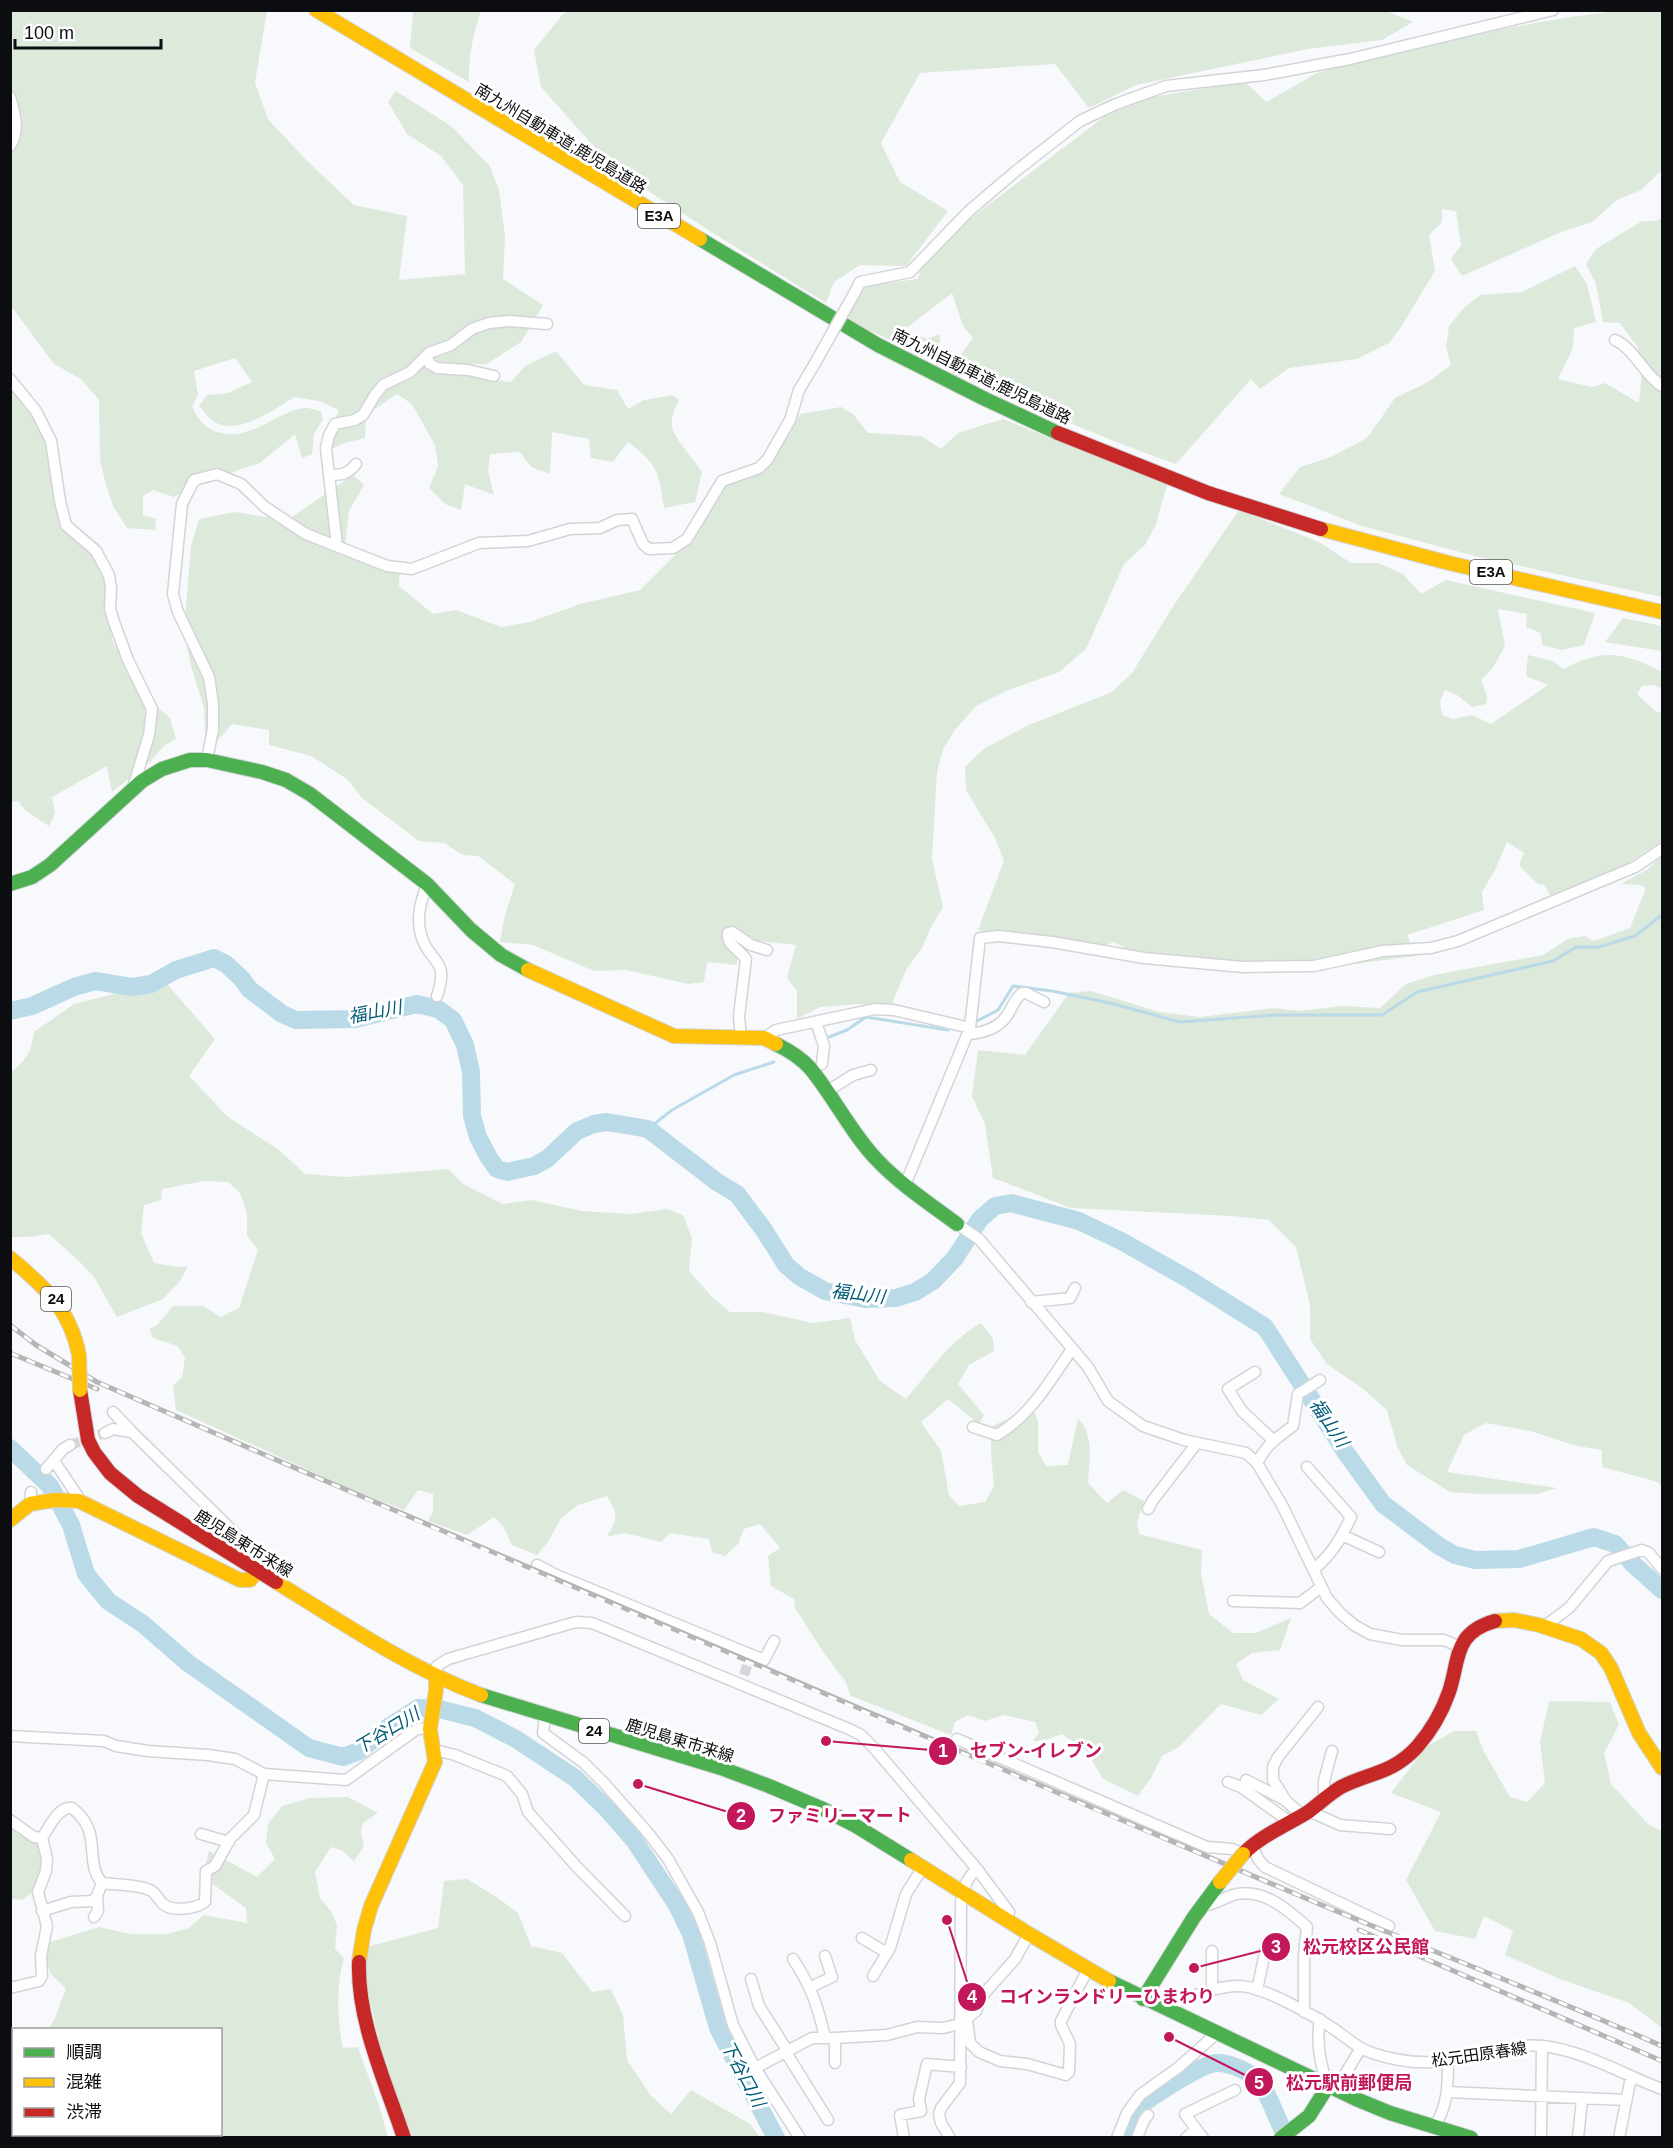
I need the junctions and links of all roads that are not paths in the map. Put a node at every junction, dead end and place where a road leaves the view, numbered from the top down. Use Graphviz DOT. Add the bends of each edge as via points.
graph roads {
  1 [pos="316,10"];
  2 [pos="1553,10"];
  3 [pos="10,97"];
  4 [pos="10,146"];
  5 [pos="547,324"];
  6 [pos="1615,340"];
  7 [pos="426,356"];
  8 [pos="494,376"];
  9 [pos="10,379"];
  10 [pos="1662,386"];
  11 [pos="356,464"];
  12 [pos="330,475"];
  13 [pos="337,546"];
  14 [pos="1662,612"];
  15 [pos="207,760"];
  16 [pos="132,791"];
  17 [pos="1662,849"];
  18 [pos="10,884"];
  19 [pos="427,884"];
  20 [pos="767,950"];
  21 [pos="437,996"];
  22 [pos="1044,1002"];
  23 [pos="816,1022"];
  24 [pos="969,1031"];
  25 [pos="741,1038"];
  26 [pos="764,1038"];
  27 [pos="822,1064"];
  28 [pos="871,1070"];
  29 [pos="826,1092"];
  30 [pos="905,1185"];
  31 [pos="957,1224"];
  32 [pos="10,1258"];
  33 [pos="1075,1288"];
  34 [pos="1031,1302"];
  35 [pos="1072,1349"];
  36 [pos="1255,1372"];
  37 [pos="1320,1380"];
  38 [pos="113,1412"];
  39 [pos="973,1426"];
  40 [pos="132,1432"];
  41 [pos="105,1433"];
  42 [pos="1273,1440"];
  43 [pos="1197,1443"];
  44 [pos="70,1445"];
  45 [pos="1257,1463"];
  46 [pos="1307,1467"];
  47 [pos="73,1500"];
  48 [pos="1148,1509"];
  49 [pos="10,1520"];
  50 [pos="1342,1535"];
  51 [pos="1379,1552"];
  52 [pos="537,1565"];
  53 [pos="1662,1569"];
  54 [pos="1313,1570"];
  55 [pos="258,1571"];
  56 [pos="1322,1587"];
  57 [pos="1233,1601"];
  58 [pos="1545,1626"];
  59 [pos="774,1641"];
  60 [pos="1460,1647"];
  61 [pos="436,1677"];
  62 [pos="1318,1707"];
  63 [pos="545,1716"];
  64 [pos="430,1723"];
  65 [pos="10,1736"];
  66 [pos="957,1738"];
  67 [pos="435,1750"];
  68 [pos="1332,1751"];
  69 [pos="1662,1768"];
  70 [pos="264,1774"];
  71 [pos="1246,1779"];
  72 [pos="1228,1782"];
  73 [pos="1324,1799"];
  74 [pos="1286,1801"];
  75 [pos="1300,1816"];
  76 [pos="10,1820"];
  77 [pos="1390,1829"];
  78 [pos="201,1834"];
  79 [pos="42,1838"];
  80 [pos="229,1842"];
  81 [pos="1247,1849"];
  82 [pos="923,1867"];
  83 [pos="977,1869"];
  84 [pos="102,1883"];
  85 [pos="963,1892"];
  86 [pos="97,1896"];
  87 [pos="1202,1906"];
  88 [pos="42,1911"];
  89 [pos="625,1916"];
  90 [pos="94,1917"];
  91 [pos="1006,1920"];
  92 [pos="1389,1926"];
  93 [pos="1029,1934"];
  94 [pos="862,1938"];
  95 [pos="1266,1948"];
  96 [pos="1212,1951"];
  97 [pos="886,1953"];
  98 [pos="825,1956"];
  99 [pos="793,1959"];
  100 [pos="1088,1969"];
  101 [pos="873,1976"];
  102 [pos="751,1979"];
  103 [pos="811,1987"];
  104 [pos="10,1988"];
  105 [pos="1212,1990"];
  106 [pos="1257,1990"];
  107 [pos="1143,1999"];
  108 [pos="1169,2011"];
  109 [pos="1304,2012"];
  110 [pos="1320,2019"];
  111 [pos="964,2022"];
  112 [pos="1217,2033"];
  113 [pos="830,2038"];
  114 [pos="1542,2046"];
  115 [pos="1361,2048"];
  116 [pos="786,2050"];
  117 [pos="1448,2060"];
  118 [pos="835,2063"];
  119 [pos="961,2067"];
  120 [pos="755,2068"];
  121 [pos="1631,2077"];
  122 [pos="1328,2086"];
  123 [pos="1235,2090"];
  124 [pos="1662,2090"];
  125 [pos="1448,2092"];
  126 [pos="1542,2097"];
  127 [pos="1582,2099"];
  128 [pos="1626,2100"];
  129 [pos="1148,2115"];
  130 [pos="828,2120"];
  131 [pos="1434,2127"];
  132 [pos="1199,2133"];
  133 [pos="404,2138"];
  134 [pos="800,2138"];
  135 [pos="904,2138"];
  136 [pos="950,2138"];
  137 [pos="1117,2138"];
  138 [pos="1137,2138"];
  139 [pos="1186,2138"];
  140 [pos="1281,2138"];
  141 [pos="1471,2138"];
  142 [pos="1541,2138"];
  143 [pos="1578,2138"];
  144 [pos="1619,2138"];
  1 -- 14 [label="main road, 南九州自動車道;鹿児島道路 / E3A" via="878,345 1008,411 1150,470 1271,514 1461,565"];
  2 -- 13 [label="street, bridge" via="1296,69 1166,86 1080,121 969,211 910,272 860,282 799,390 790,420 767,460 759,468 722,481 687,539 673,548 649,549 632,519 617,520 600,528 570,529 528,542 479,543 412,569 387,566"];
  3 -- 4 [label="street" via="16,130"];
  5 -- 7 [label="street" via="489,323"];
  6 -- 10 [label="street" via="1625,345"];
  7 -- 8 [label="street" via="437,368"];
  7 -- 12 [label="street" via="410,372 383,386 363,415 335,424 326,448"];
  9 -- 16 [label="street" via="36,411 51,441 66,525 96,551 109,575 114,622 152,709 149,735"];
  11 -- 12 [label="street" via="342,475"];
  12 -- 13 [label="street"];
  13 -- 15 [label="street" via="306,534 265,507 241,484 217,474 194,480 182,504 173,594 209,677 213,729"];
  15 -- 16 [label="main road" via="190,760 162,769"];
  15 -- 19 [label="main road" via="286,780"];
  16 -- 18 [label="main road" via="50,865 32,877"];
  17 -- 24 [label="street" via="1635,867 1458,941 1314,966 1242,967 1116,954 999,936 980,938"];
  19 -- 21 [label="street" via="419,919 428,951 441,967"];
  19 -- 25 [label="main road" via="485,943 525,969 674,1036"];
  20 -- 25 [label="street" via="728,933 729,943 746,959 739,1016"];
  22 -- 24 [label="street" via="1022,993 1000,1022 982,1032"];
  23 -- 24 [label="street" via="875,1009 894,1010"];
  23 -- 26 [label="street" via="776,1030"];
  23 -- 27 [label="street" via="824,1046"];
  24 -- 30 [label="street"];
  25 -- 26 [label="main road"];
  26 -- 29 [label="main road" via="809,1067"];
  28 -- 29 [label="street" via="853,1075"];
  29 -- 30 [label="main road" via="854,1133"];
  30 -- 31 [label="main road"];
  31 -- 34 [label="street" via="979,1239"];
  32 -- 55 [label="main road, 鹿児島東市来線 / 24, bridge" via="57,1300 75,1332 86,1434 100,1464 138,1496"];
  33 -- 34 [label="street" via="1070,1298"];
  34 -- 35 [label="street"];
  35 -- 39 [label="street" via="1015,1424 997,1435"];
  35 -- 43 [label="street" via="1108,1401 1143,1426"];
  36 -- 42 [label="street" via="1228,1389 1242,1411"];
  37 -- 42 [label="street" via="1298,1394 1293,1426"];
  38 -- 40 [label="street"];
  40 -- 41 [label="street" via="113,1429"];
  40 -- 55 [label="street" via="260,1553 263,1558"];
  42 -- 45 [label="street"];
  43 -- 45 [label="street" via="1246,1453"];
  43 -- 48 [label="street"];
  44 -- 47 [label="street" via="50,1465 77,1495"];
  45 -- 54 [label="street"];
  46 -- 50 [label="street" via="1351,1517"];
  47 -- 49 [label="main road" via="33,1499"];
  47 -- 55 [label="main road" via="240,1580 250,1580"];
  50 -- 51 [label="street"];
  50 -- 54 [label="street" via="1327,1558"];
  52 -- 59 [label="street" via="764,1660"];
  53 -- 58 [label="street" via="1642,1550 1608,1561 1569,1608"];
  54 -- 56 [label="street"];
  55 -- 61 [label="main road, 鹿児島東市来線 / 24" via="383,1649"];
  56 -- 57 [label="street" via="1300,1603"];
  56 -- 60 [label="street" via="1340,1613 1370,1634 1402,1640 1444,1640"];
  58 -- 60 [label="main road" via="1496,1621 1479,1626"];
  58 -- 69 [label="main road" via="1581,1639 1604,1656 1642,1740"];
  60 -- 73 [label="main road" via="1446,1705 1427,1735 1389,1770 1340,1787"];
  61 -- 63 [label="main road, 鹿児島東市来線 / 24"];
  61 -- 64 [label="main road" via="437,1696"];
  61 -- 83 [label="street" via="438,1666 448,1659 562,1626 592,1623 608,1628 742,1680 861,1735"];
  62 -- 74 [label="street" via="1273,1767 1273,1780"];
  63 -- 82 [label="main road, 鹿児島東市来線 / 24" via="769,1786 856,1826"];
  63 -- 120 [label="street" via="543,1733 604,1783 668,1859 698,1912 732,2025"];
  64 -- 67 [label="main road"];
  64 -- 70 [label="street" via="346,1779"];
  65 -- 70 [label="street" via="104,1741 148,1751 236,1759"];
  66 -- 81 [label="street" via="1207,1847"];
  67 -- 89 [label="street" via="507,1776 522,1794 528,1812"];
  67 -- 133 [label="main road" via="432,1772 371,1903 358,1961 362,2010"];
  68 -- 73 [label="street"];
  70 -- 80 [label="street" via="254,1815"];
  71 -- 74 [label="street"];
  72 -- 75 [label="street"];
  73 -- 75 [label="main road"];
  74 -- 75 [label="street"];
  75 -- 77 [label="street"];
  75 -- 81 [label="main road" via="1264,1834"];
  76 -- 79 [label="street" via="34,1837"];
  78 -- 80 [label="street"];
  79 -- 84 [label="street" via="63,1809 72,1808 79,1813 88,1826 96,1876"];
  79 -- 88 [label="street" via="47,1859 38,1892"];
  80 -- 84 [label="street" via="215,1866 206,1871 205,1902 199,1907 179,1909 165,1905 153,1892"];
  81 -- 87 [label="main road, bridge"];
  81 -- 92 [label="street" via="1265,1867"];
  82 -- 85 [label="main road, 鹿児島東市来線 / 24"];
  82 -- 97 [label="street" via="906,1894"];
  83 -- 85 [label="street" via="971,1873"];
  83 -- 91 [label="street" via="1009,1912"];
  84 -- 86 [label="street"];
  85 -- 91 [label="main road, 鹿児島東市来線 / 24"];
  85 -- 111 [label="street"];
  86 -- 88 [label="street" via="93,1902 71,1902"];
  86 -- 90 [label="street" via="98,1911"];
  87 -- 107 [label="main road"];
  87 -- 109 [label="street" via="1249,1894 1287,1908 1307,1927"];
  88 -- 104 [label="street" via="47,1926 42,1976 34,1983"];
  91 -- 93 [label="main road, 鹿児島東市来線 / 24"];
  93 -- 100 [label="main road, 鹿児島東市来線 / 24"];
  93 -- 111 [label="street" via="1015,1959"];
  94 -- 97 [label="street"];
  95 -- 106 [label="street"];
  96 -- 105 [label="street"];
  97 -- 101 [label="street"];
  98 -- 103 [label="street" via="832,1977"];
  99 -- 103 [label="street"];
  100 -- 107 [label="main road, 鹿児島東市来線 / 24"];
  100 -- 111 [label="street" via="1060,2021 1070,2044 1066,2075 1000,2061 979,2052 970,2043"];
  102 -- 116 [label="street" via="759,2006"];
  103 -- 113 [label="street"];
  105 -- 106 [label="street, 松元田原春線" via="1240,1986"];
  105 -- 108 [label="street, 松元田原春線" via="1174,2002"];
  106 -- 109 [label="street, 松元田原春線"];
  107 -- 108 [label="main road, 鹿児島東市来線 / 24"];
  108 -- 112 [label="main road, 鹿児島東市来線 / 24"];
  109 -- 110 [label="street, 松元田原春線"];
  110 -- 115 [label="street, 松元田原春線"];
  110 -- 122 [label="street" via="1318,2044"];
  111 -- 113 [label="street" via="886,2035"];
  111 -- 119 [label="street"];
  112 -- 122 [label="main road, 鹿児島東市来線 / 24"];
  112 -- 137 [label="street" via="1140,2095"];
  113 -- 116 [label="street" via="812,2038"];
  113 -- 118 [label="street"];
  114 -- 117 [label="street, 松元田原春線"];
  114 -- 121 [label="street, 松元田原春線" via="1596,2060"];
  114 -- 126 [label="street"];
  115 -- 117 [label="street, 松元田原春線" via="1407,2061"];
  115 -- 122 [label="street" via="1342,2079"];
  116 -- 120 [label="street"];
  116 -- 130 [label="street"];
  117 -- 125 [label="street"];
  119 -- 135 [label="street" via="927,2064 921,2111 900,2115"];
  119 -- 136 [label="street" via="960,2083 939,2114"];
  120 -- 134 [label="street"];
  121 -- 124 [label="street, 松元田原春線"];
  121 -- 128 [label="street"];
  122 -- 131 [label="main road, 鹿児島東市来線 / 24"];
  122 -- 140 [label="main road" via="1302,2124"];
  123 -- 132 [label="street" via="1185,2114"];
  125 -- 126 [label="street"];
  125 -- 131 [label="street"];
  126 -- 127 [label="street"];
  126 -- 142 [label="street"];
  127 -- 128 [label="street"];
  127 -- 143 [label="street"];
  128 -- 144 [label="street"];
  129 -- 138 [label="street"];
  131 -- 141 [label="main road, 鹿児島東市来線 / 24"];
  132 -- 139 [label="street"];
}
